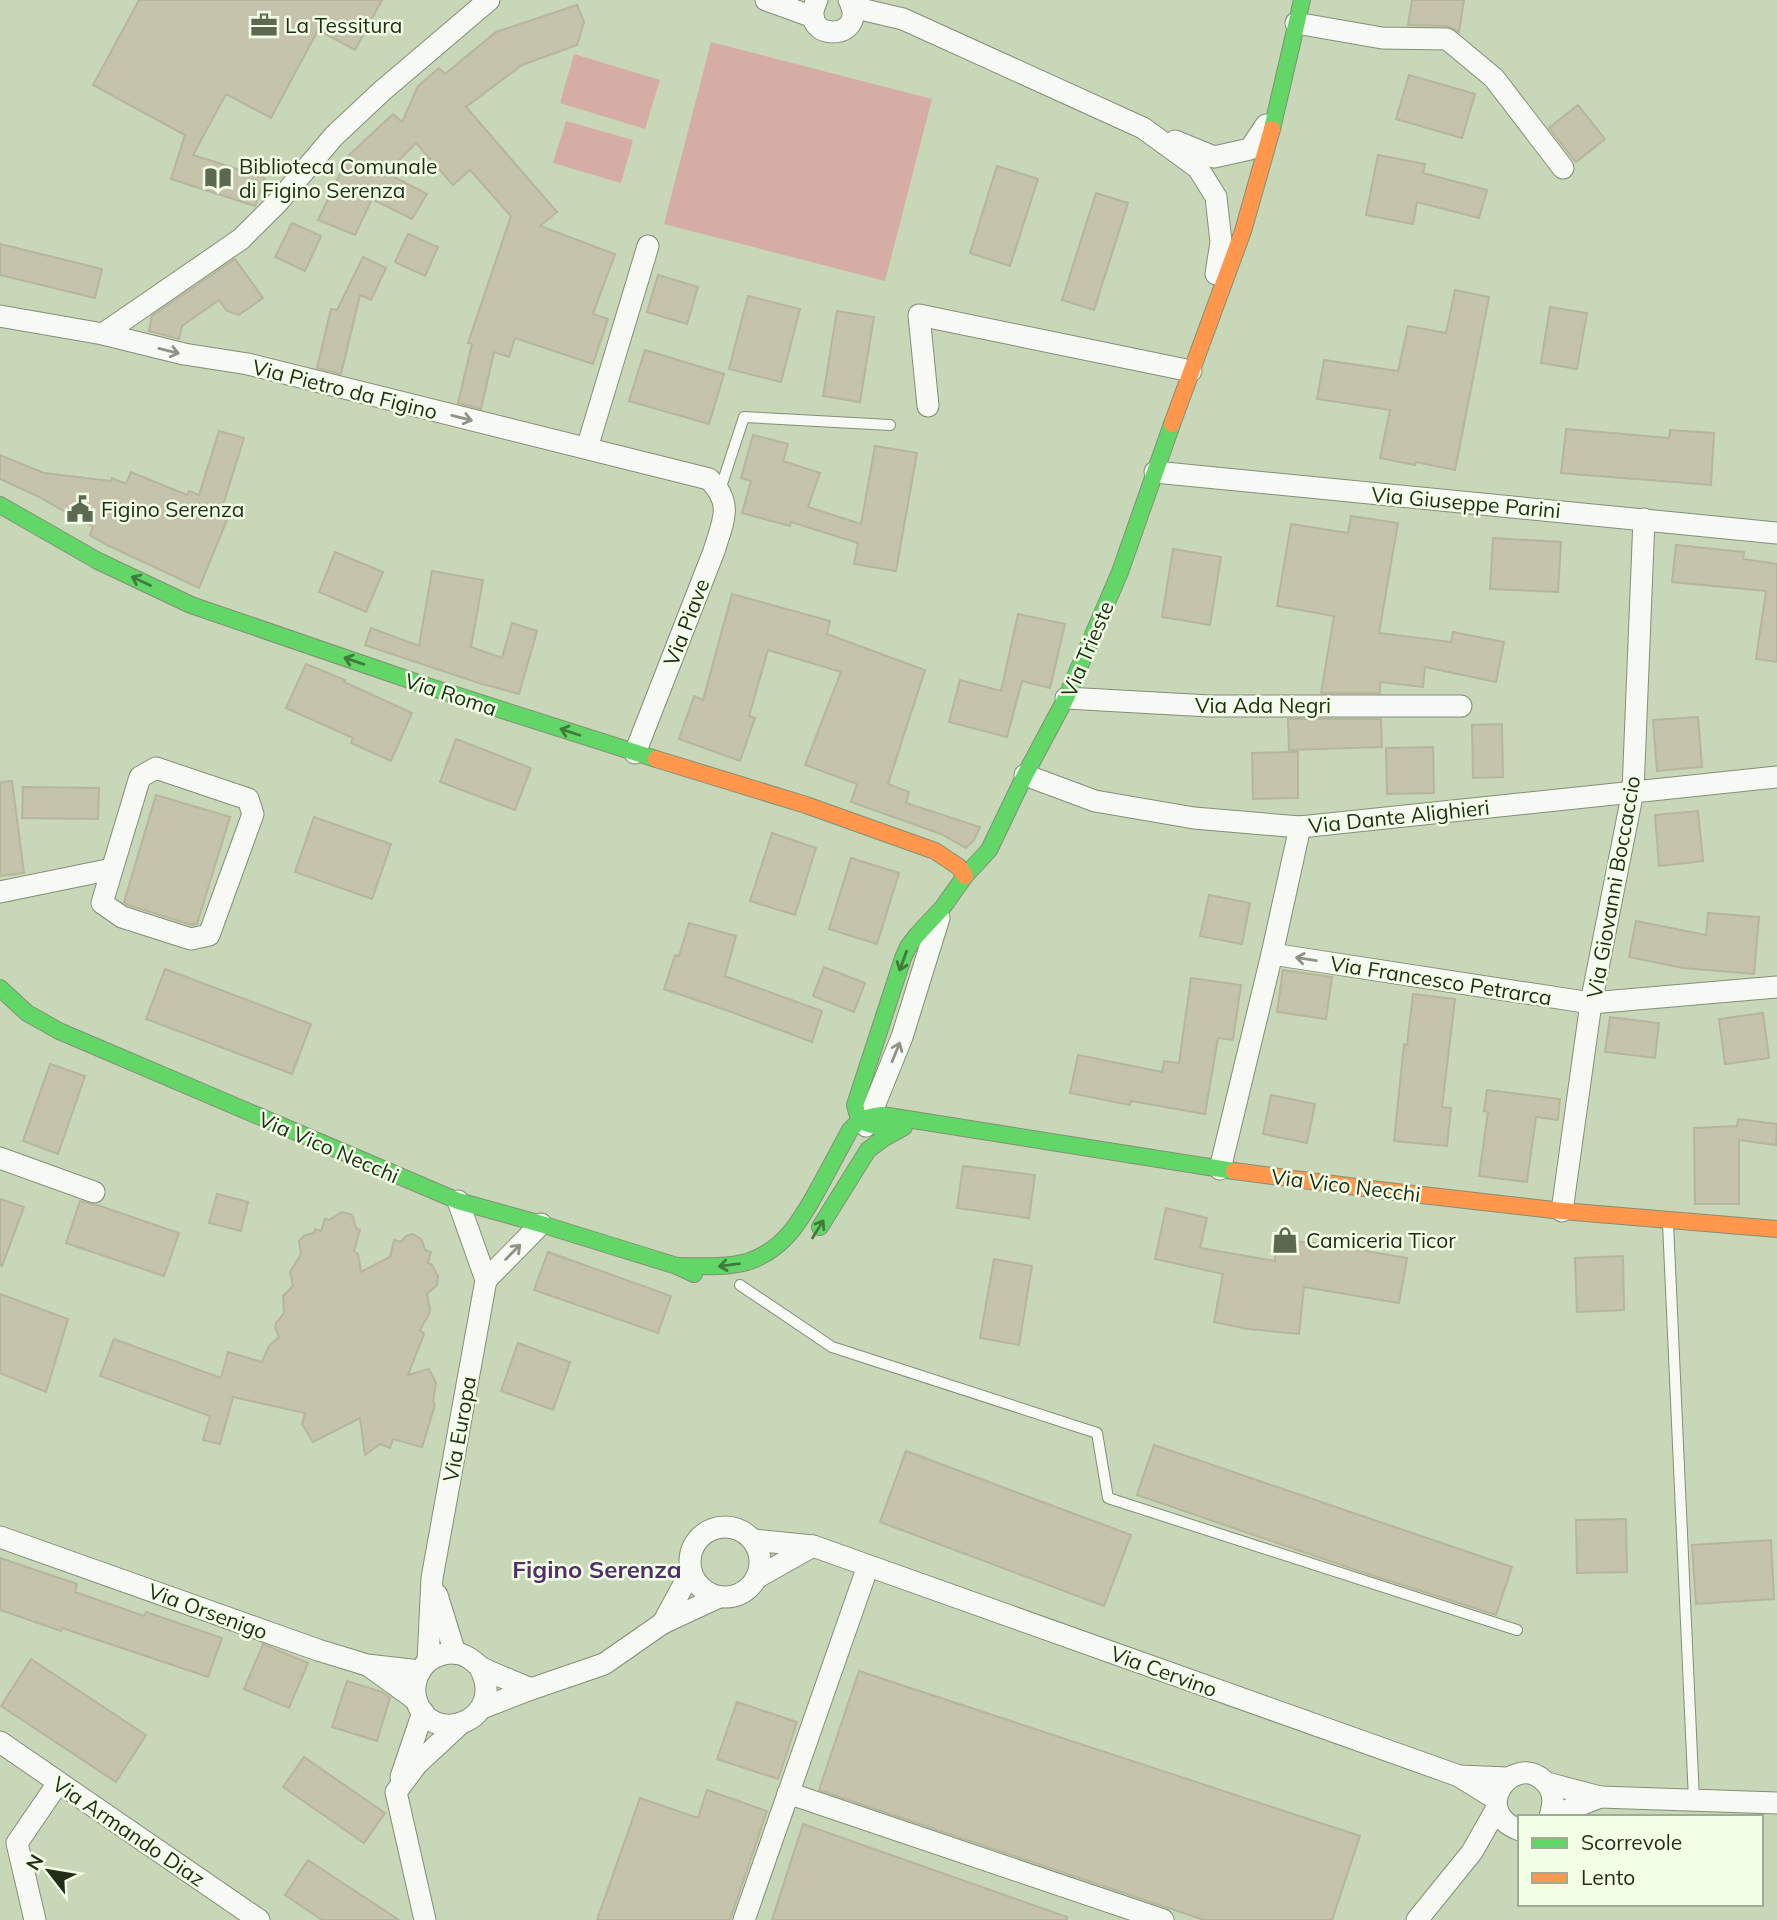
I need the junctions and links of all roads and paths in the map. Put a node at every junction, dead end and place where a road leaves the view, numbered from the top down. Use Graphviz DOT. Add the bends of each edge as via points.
graph roads {
  1 [pos="489,0"];
  2 [pos="766,0"];
  3 [pos="1301,0"];
  4 [pos="815,9"];
  5 [pos="850,11"];
  6 [pos="1296,23"];
  7 [pos="1279,106"];
  8 [pos="1143,128"];
  9 [pos="1563,168"];
  10 [pos="648,246"];
  11 [pos="0,316"];
  12 [pos="1210,318"];
  13 [pos="103,334"];
  14 [pos="1191,370"];
  15 [pos="928,406"];
  16 [pos="890,425"];
  17 [pos="587,448"];
  18 [pos="1155,472"];
  19 [pos="720,490"];
  20 [pos="0,505"];
  21 [pos="1644,519"];
  22 [pos="1777,533"];
  23 [pos="1066,698"];
  24 [pos="1461,706"];
  25 [pos="635,753"];
  26 [pos="1025,775"];
  27 [pos="1777,777"];
  28 [pos="1633,791"];
  29 [pos="1300,827"];
  30 [pos="918,844"];
  31 [pos="112,869"];
  32 [pos="0,892"];
  33 [pos="954,892"];
  34 [pos="1272,954"];
  35 [pos="1777,987"];
  36 [pos="0,988"];
  37 [pos="1777,993"];
  38 [pos="1591,1003"];
  39 [pos="865,1120"];
  40 [pos="918,1121"];
  41 [pos="900,1129"];
  42 [pos="0,1158"];
  43 [pos="1220,1169"];
  44 [pos="94,1192"];
  45 [pos="458,1201"];
  46 [pos="834,1204"];
  47 [pos="1562,1211"];
  48 [pos="1668,1220"];
  49 [pos="541,1224"];
  50 [pos="1777,1229"];
  51 [pos="813,1238"];
  52 [pos="677,1266"];
  53 [pos="757,1279"];
  54 [pos="486,1280"];
  55 [pos="740,1285"];
  56 [pos="0,1537"];
  57 [pos="753,1540"];
  58 [pos="813,1546"];
  59 [pos="868,1566"];
  60 [pos="691,1571"];
  61 [pos="758,1577"];
  62 [pos="432,1578"];
  63 [pos="719,1597"];
  64 [pos="663,1623"];
  65 [pos="1517,1630"];
  66 [pos="455,1653"];
  67 [pos="367,1665"];
  68 [pos="424,1666"];
  69 [pos="479,1666"];
  70 [pos="531,1689"];
  71 [pos="419,1706"];
  72 [pos="482,1708"];
  73 [pos="460,1724"];
  74 [pos="0,1742"];
  75 [pos="1459,1776"];
  76 [pos="1508,1779"];
  77 [pos="58,1783"];
  78 [pos="1547,1783"];
  79 [pos="396,1792"];
  80 [pos="788,1793"];
  81 [pos="1600,1797"];
  82 [pos="1694,1800"];
  83 [pos="1777,1803"];
  84 [pos="1496,1804"];
  85 [pos="1551,1815"];
  86 [pos="1555,1815"];
  87 [pos="1515,1828"];
  88 [pos="1472,1852"];
  89 [pos="35,1920"];
  90 [pos="258,1920"];
  91 [pos="425,1920"];
  92 [pos="744,1920"];
  93 [pos="1163,1920"];
  94 [pos="1417,1920"];
  1 -- 13 [label="street" via="334,136 241,239"];
  2 -- 4 [label="street"];
  3 -- 6 [label="street, Via Trieste"];
  4 -- 5 [label="street" via="816,24 830,33 844,30"];
  5 -- 8 [label="street" via="903,19"];
  6 -- 7 [label="street, Via Trieste"];
  6 -- 9 [label="street" via="1382,38 1447,39 1494,78"];
  7 -- 8 [label="street" via="1250,149 1214,157"];
  7 -- 12 [label="street, Via Trieste" via="1243,232"];
  8 -- 12 [label="street" via="1198,168 1216,198 1221,242"];
  10 -- 17 [label="street"];
  11 -- 13 [label="street, Via Pietro da Figino"];
  12 -- 14 [label="street, Via Trieste"];
  13 -- 17 [label="street, Via Pietro da Figino, one-way" via="248,364"];
  14 -- 15 [label="street" via="919,315"];
  14 -- 18 [label="street, Via Trieste"];
  16 -- 19 [label="lane, Via Piave" via="744,417"];
  17 -- 19 [label="street" via="709,479"];
  18 -- 21 [label="street, Via Giuseppe Parini"];
  18 -- 23 [label="street, Via Trieste" via="1120,572"];
  19 -- 25 [label="street, Via Piave" via="725,504 714,551"];
  25 -- 20 [label="street, Via Roma, one-way" via="191,605 98,561"];
  21 -- 22 [label="street, Via Giuseppe Parini"];
  21 -- 28 [label="street, Via Giovanni Boccaccio"];
  23 -- 24 [label="street, Via Ada Negri" via="1209,706"];
  23 -- 26 [label="street, Via Trieste"];
  25 -- 30 [label="street, Via Roma"];
  26 -- 29 [label="street, Via Dante Alighieri" via="1095,801 1194,818"];
  26 -- 33 [label="street, Via Trieste" via="989,850"];
  27 -- 28 [label="street, Via Dante Alighieri"];
  28 -- 29 [label="street, Via Dante Alighieri"];
  28 -- 38 [label="street, Via Giovanni Boccaccio"];
  29 -- 34 [label="street"];
  30 -- 33 [label="street, Via Roma"];
  31 -- 31 [label="street" via="140,777 156,768 248,799 253,814 209,935 191,939 121,917 102,903"];
  31 -- 32 [label="street"];
  33 -- 39 [label="street, Via Trieste" via="902,1037"];
  38 -- 34 [label="street, Via Francesco Petrarca, one-way"];
  34 -- 43 [label="street"];
  35 -- 37 [label="street"];
  35 -- 38 [label="street, Via Francesco Petrarca"];
  36 -- 45 [label="street, Via Vico Necchi" via="15,1004 59,1031"];
  38 -- 47 [label="street, Via Giovanni Boccaccio"];
  39 -- 40 [label="street, Via Vico Necchi" via="882,1115"];
  39 -- 41 [label="street" via="878,1128"];
  39 -- 46 [label="street" via="839,1176"];
  39 -- 52 [label="street, Via Vico Necchi, one-way" via="850,1130 801,1220 778,1245 736,1265"];
  40 -- 41 [label="street"];
  40 -- 43 [label="street, Via Vico Necchi"];
  41 -- 46 [label="street" via="868,1150"];
  42 -- 44 [label="street"];
  43 -- 47 [label="street, Via Vico Necchi"];
  45 -- 49 [label="street, Via Vico Necchi"];
  45 -- 54 [label="street, Via Europa"];
  51 -- 46 [label="street, one-way"];
  47 -- 48 [label="street, Via Vico Necchi"];
  48 -- 50 [label="street, Via Vico Necchi"];
  48 -- 82 [label="lane"];
  49 -- 52 [label="street, Via Vico Necchi"];
  54 -- 49 [label="street, one-way"];
  52 -- 55 [label="street, Via Vico Necchi" via="718,1284"];
  53 -- 55 [label="street, Via Vico Necchi"];
  54 -- 62 [label="street, Via Europa"];
  55 -- 65 [label="lane" via="832,1347 1097,1433 1108,1498"];
  56 -- 67 [label="street, Via Orsenigo"];
  57 -- 58 [label="street, Via Cervino"];
  57 -- 60 [label="street, Via Cervino" via="734,1527 717,1527 695,1544"];
  57 -- 61 [label="street" via="760,1554"];
  58 -- 59 [label="street, Via Cervino"];
  58 -- 61 [label="street, Via Cervino"];
  59 -- 75 [label="street, Via Cervino"];
  59 -- 80 [label="street"];
  60 -- 63 [label="street" via="697,1584"];
  60 -- 64 [label="street, Via Cervino"];
  61 -- 63 [label="street, Via Cervino" via="734,1597"];
  62 -- 66 [label="street"];
  62 -- 68 [label="street, Via Europa"];
  63 -- 64 [label="street, Via Cervino"];
  64 -- 70 [label="street, Via Cervino" via="604,1664"];
  66 -- 68 [label="street" via="442,1654"];
  66 -- 69 [label="street"];
  67 -- 68 [label="street, Via Orsenigo"];
  67 -- 71 [label="street"];
  68 -- 71 [label="street" via="415,1685"];
  69 -- 70 [label="street"];
  69 -- 72 [label="street" via="487,1693"];
  70 -- 72 [label="street, Via Cervino"];
  71 -- 73 [label="street" via="432,1720"];
  71 -- 79 [label="street"];
  72 -- 73 [label="street"];
  73 -- 79 [label="street" via="417,1764"];
  74 -- 77 [label="street, Via Armando Diaz"];
  75 -- 76 [label="street"];
  75 -- 84 [label="street"];
  76 -- 78 [label="street" via="1534,1774"];
  76 -- 84 [label="street" via="1500,1787"];
  77 -- 89 [label="street" via="17,1843"];
  77 -- 90 [label="street, Via Armando Diaz"];
  78 -- 81 [label="street"];
  78 -- 85 [label="street" via="1553,1794"];
  79 -- 91 [label="street"];
  80 -- 92 [label="street"];
  80 -- 93 [label="street"];
  81 -- 82 [label="street"];
  81 -- 86 [label="street"];
  82 -- 83 [label="street"];
  84 -- 87 [label="street" via="1502,1819"];
  84 -- 88 [label="street"];
  87 -- 88 [label="street"];
  88 -- 94 [label="street"];
}
